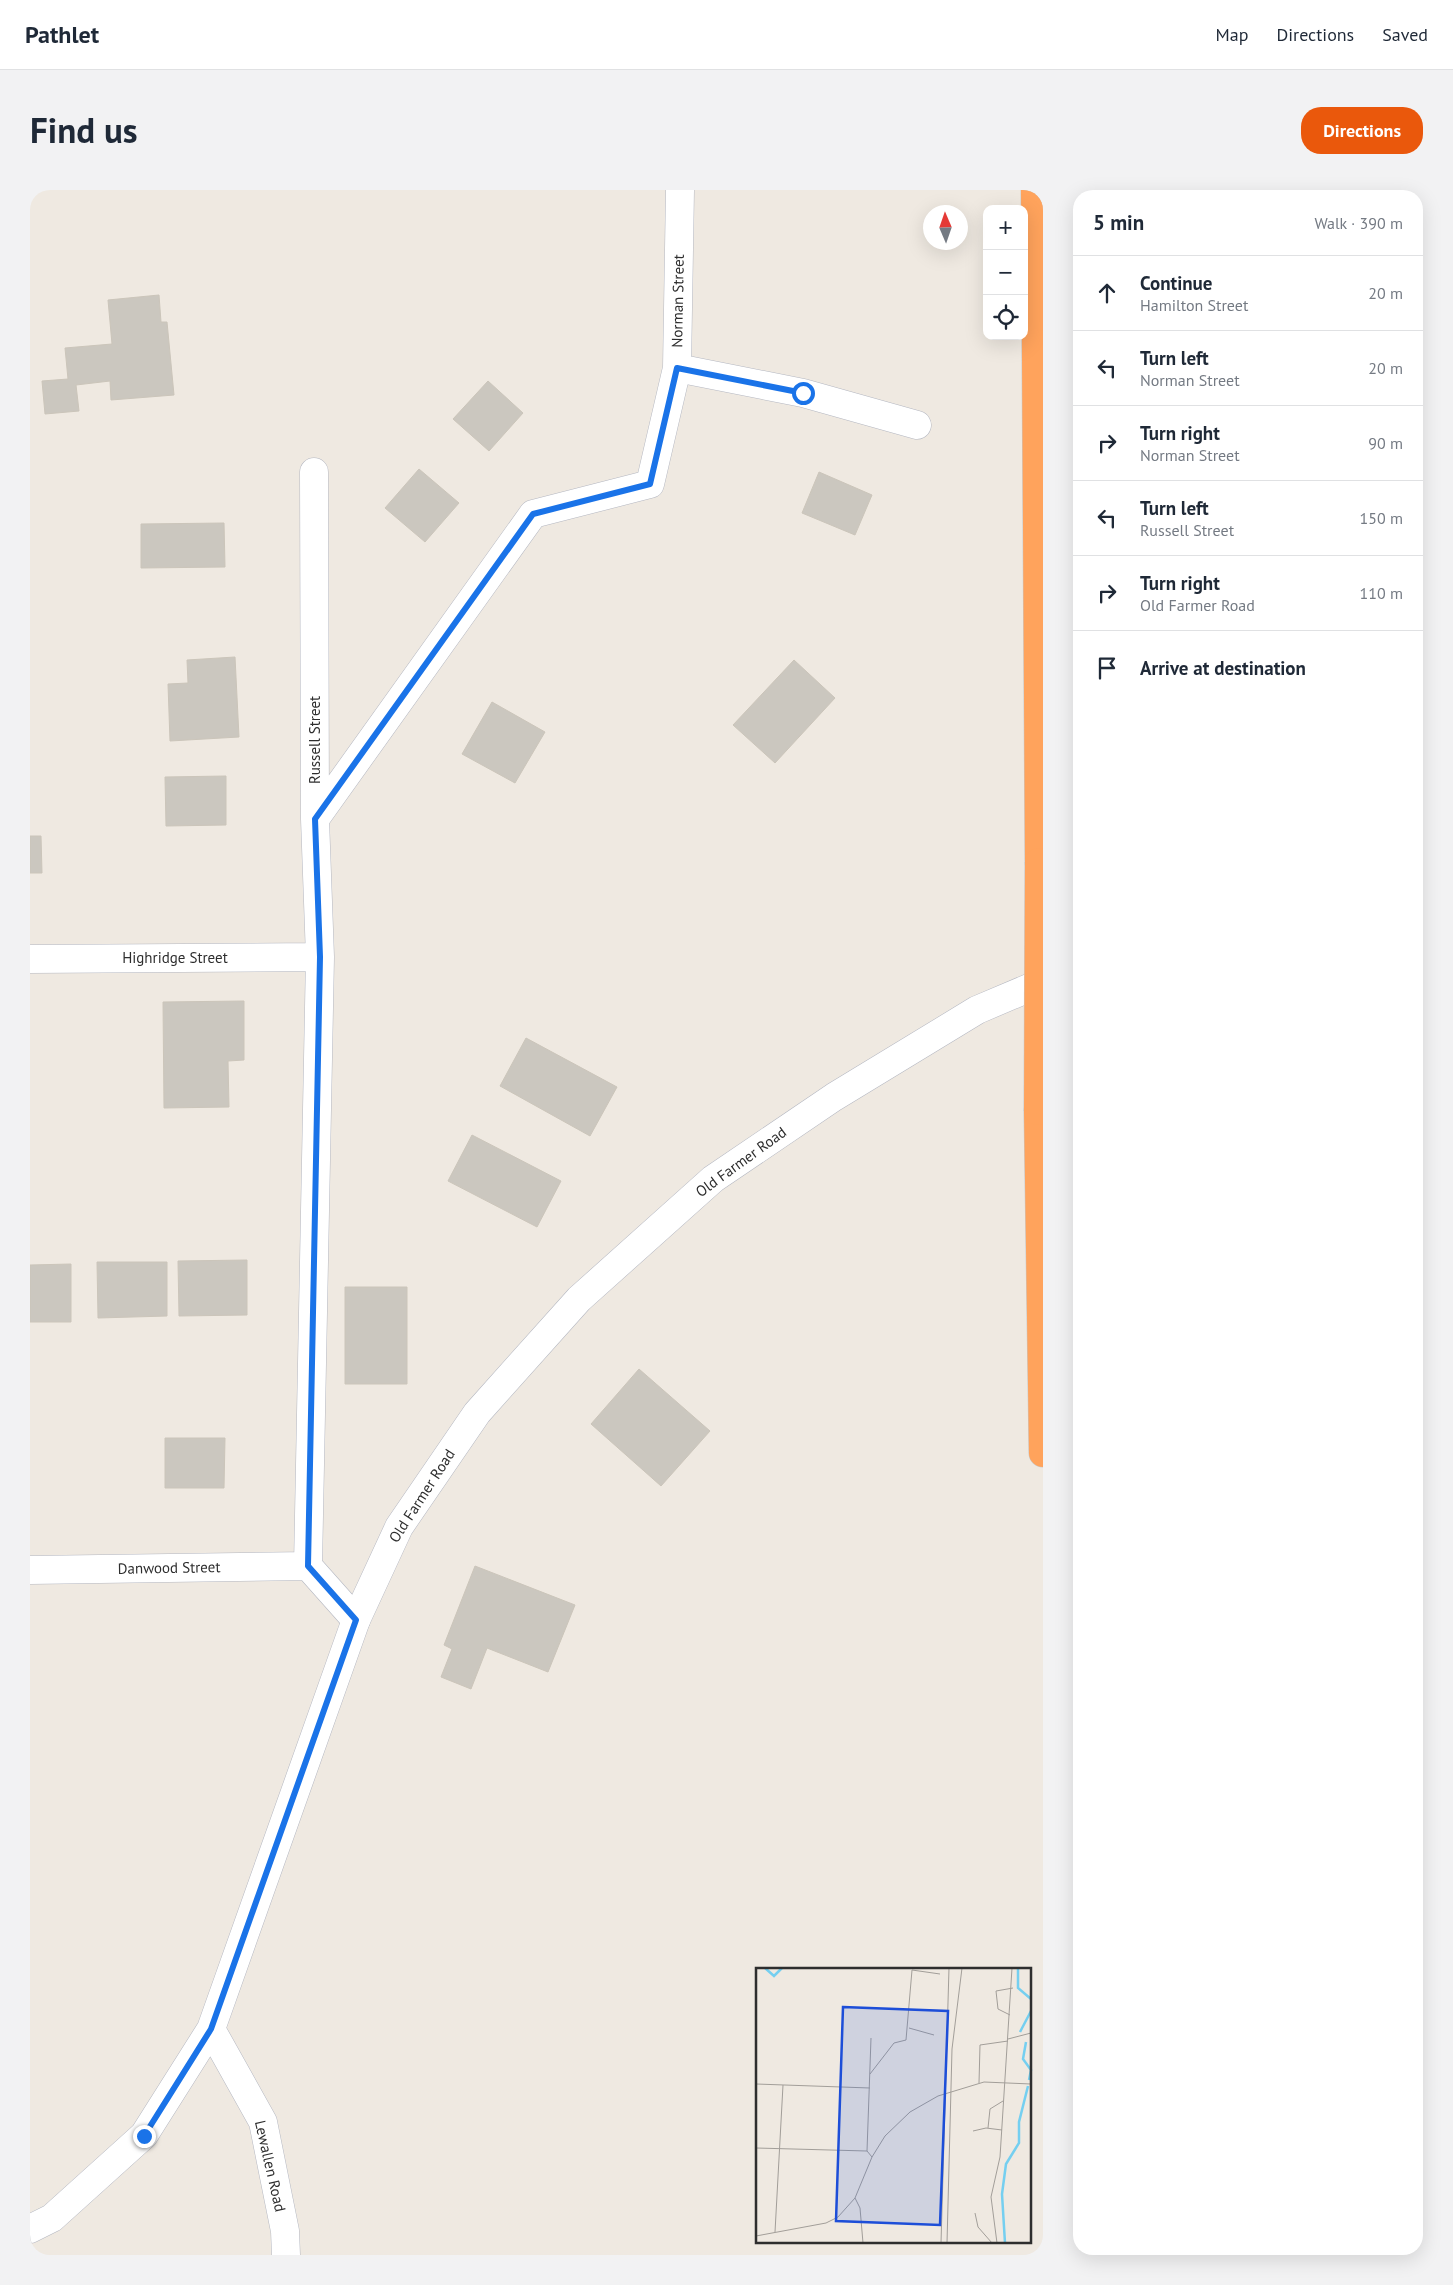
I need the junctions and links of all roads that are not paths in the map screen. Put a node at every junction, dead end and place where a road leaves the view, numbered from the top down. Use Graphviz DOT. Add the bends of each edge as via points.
graph roads {
  1 [pos="680,190"];
  2 [pos="1036,190"];
  3 [pos="677,368"];
  4 [pos="917,425"];
  5 [pos="314,472"];
  6 [pos="315,819"];
  7 [pos="320,957"];
  8 [pos="30,959"];
  9 [pos="1043,982"];
  10 [pos="1043,1453"];
  11 [pos="308,1566"];
  12 [pos="30,1570"];
  13 [pos="356,1620"];
  14 [pos="211,2029"];
  15 [pos="30,2229"];
  16 [pos="286,2255"];
  1 -- 3 [label="street, Norman Street"];
  2 -- 10 [label="highway, bridge" via="1038,1111"];
  3 -- 4 [label="street" via="803,393"];
  3 -- 6 [label="street, Norman Street" via="650,484 533,514"];
  5 -- 6 [label="street, Russell Street"];
  6 -- 7 [label="street, Russell Street"];
  7 -- 8 [label="street, Highridge Street"];
  7 -- 11 [label="street, Russell Street"];
  9 -- 13 [label="street, Old Farmer Road" via="970,1014 834,1097 721,1173 579,1299 477,1413 399,1527"];
  11 -- 12 [label="street, Danwood Street"];
  11 -- 13 [label="street"];
  13 -- 14 [label="street, Old Farmer Road"];
  14 -- 15 [label="street, Old Farmer Road" via="144,2136 52,2218"];
  14 -- 16 [label="street, Lewallen Road" via="263,2122 285,2232"];
}
